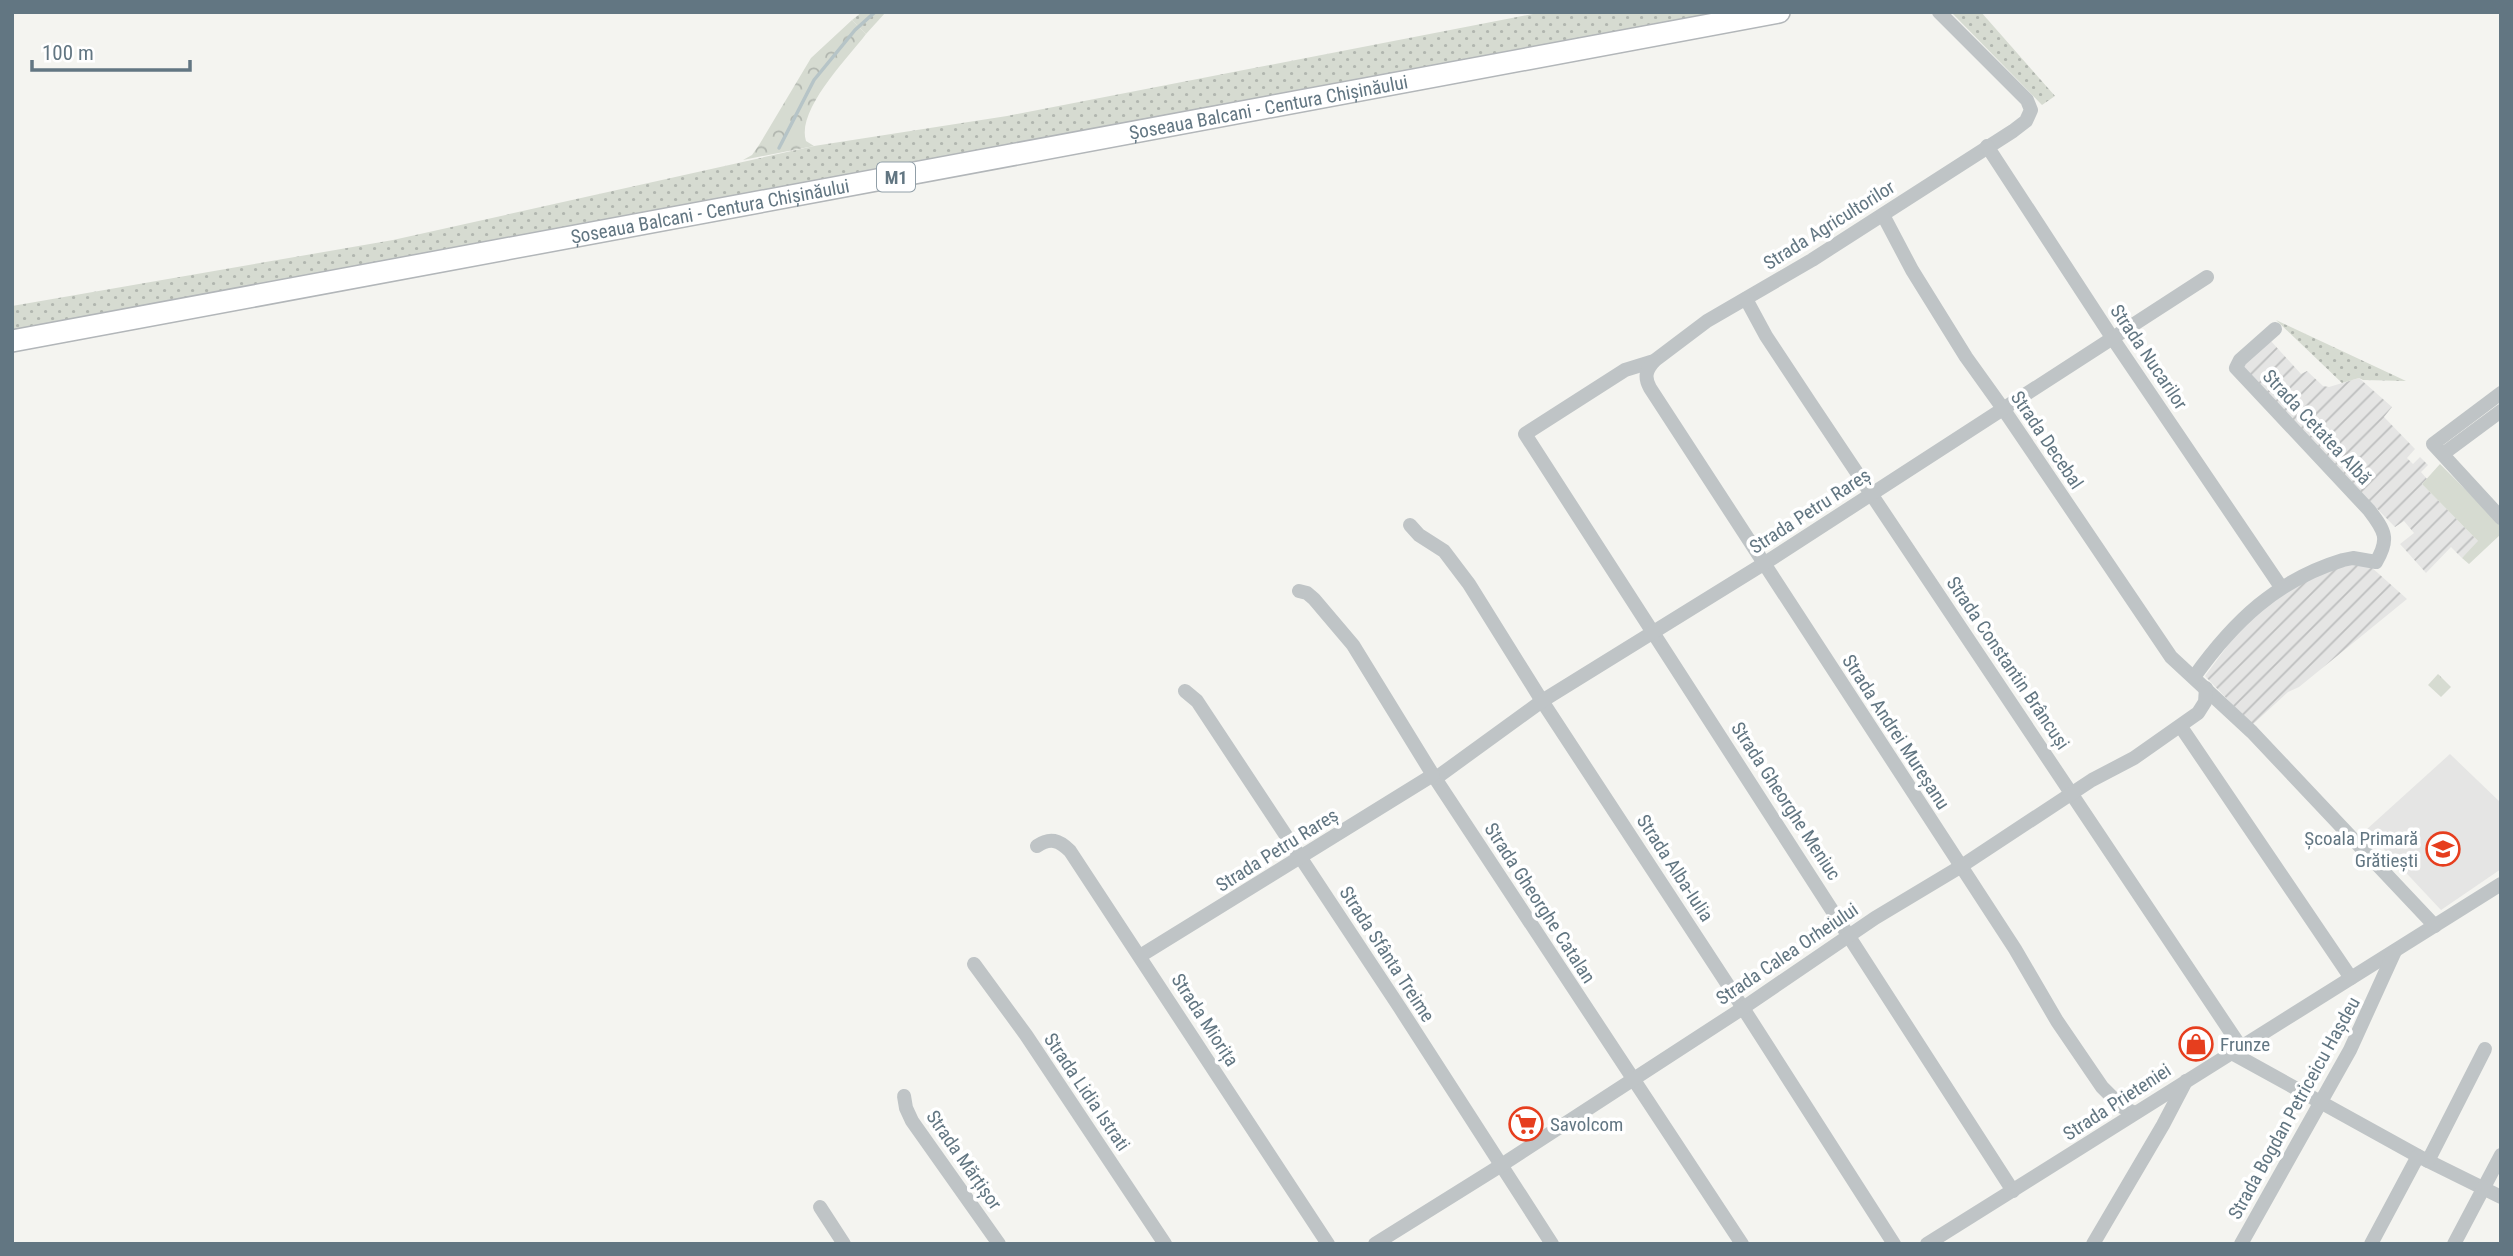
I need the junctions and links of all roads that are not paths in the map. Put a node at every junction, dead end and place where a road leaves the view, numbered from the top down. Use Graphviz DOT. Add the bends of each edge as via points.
graph roads {
  1 [pos="1779,12"];
  2 [pos="1939,12"];
  3 [pos="1987,146"];
  4 [pos="1884,215"];
  5 [pos="2207,277"];
  6 [pos="1746,299"];
  7 [pos="2275,328"];
  8 [pos="2113,340"];
  9 [pos="12,341"];
  10 [pos="1654,360"];
  11 [pos="2501,393"];
  12 [pos="2004,410"];
  13 [pos="2501,411"];
  14 [pos="1525,433"];
  15 [pos="2438,449"];
  16 [pos="1871,494"];
  17 [pos="2501,518"];
  18 [pos="1410,526"];
  19 [pos="1765,563"];
  20 [pos="2281,587"];
  21 [pos="1299,591"];
  22 [pos="1654,633"];
  23 [pos="2194,677"];
  24 [pos="2206,688"];
  25 [pos="1185,691"];
  26 [pos="1542,701"];
  27 [pos="2181,727"];
  28 [pos="1435,776"];
  29 [pos="2073,794"];
  30 [pos="1037,846"];
  31 [pos="1300,859"];
  32 [pos="1960,867"];
  33 [pos="2501,884"];
  34 [pos="2435,926"];
  35 [pos="1849,936"];
  36 [pos="2395,951"];
  37 [pos="1140,956"];
  38 [pos="974,964"];
  39 [pos="2351,978"];
  40 [pos="1743,1007"];
  41 [pos="2235,1049"];
  42 [pos="2485,1049"];
  43 [pos="1633,1079"];
  44 [pos="2186,1079"];
  45 [pos="904,1096"];
  46 [pos="2321,1102"];
  47 [pos="2135,1113"];
  48 [pos="2501,1155"];
  49 [pos="2423,1158"];
  50 [pos="1500,1166"];
  51 [pos="2483,1189"];
  52 [pos="2013,1191"];
  53 [pos="2501,1197"];
  54 [pos="820,1207"];
  55 [pos="844,1244"];
  56 [pos="999,1244"];
  57 [pos="1165,1244"];
  58 [pos="1328,1244"];
  59 [pos="1374,1244"];
  60 [pos="1552,1244"];
  61 [pos="1742,1244"];
  62 [pos="1894,1244"];
  63 [pos="1927,1244"];
  64 [pos="2093,1244"];
  65 [pos="2241,1244"];
  66 [pos="2371,1244"];
  67 [pos="2454,1244"];
  1 -- 9 [label="highway, Șoseaua Balcani - Centura Chișinăului / M1"];
  2 -- 3 [label="street, Strada Agricultorilor" via="2027,100 2031,110 2020,126"];
  3 -- 4 [label="street, Strada Agricultorilor"];
  3 -- 8 [label="street, Strada Nucarilor"];
  4 -- 6 [label="street, Strada Agricultorilor"];
  4 -- 12 [label="street, Strada Decebal" via="1950,333"];
  5 -- 8 [label="street, Strada Petru Rareș"];
  6 -- 10 [label="street, Strada Agricultorilor"];
  6 -- 16 [label="street, Strada Constantin Brâncuși"];
  7 -- 20 [label="street, Strada Cetatea Albă" via="2236,368 2381,525 2385,536 2376,562 2343,560"];
  8 -- 12 [label="street, Strada Petru Rareș"];
  8 -- 20 [label="street, Strada Nucarilor"];
  10 -- 14 [label="street, Strada Agricultorilor" via="1625,370"];
  10 -- 19 [label="street, Strada Andrei Mureșanu" via="1646,381"];
  11 -- 15 [label="street"];
  12 -- 16 [label="street, Strada Petru Rareș"];
  12 -- 23 [label="street, Strada Decebal" via="2138,611 2171,657"];
  13 -- 15 [label="street"];
  14 -- 22 [label="street, Strada Gheorghe Meniuc"];
  15 -- 17 [label="street"];
  16 -- 19 [label="street, Strada Petru Rareș"];
  16 -- 29 [label="street, Strada Constantin Brâncuși"];
  18 -- 26 [label="street, Strada Alba-Iulia" via="1444,551 1469,584"];
  19 -- 22 [label="street, Strada Petru Rareș"];
  19 -- 32 [label="street, Strada Andrei Mureșanu"];
  20 -- 23 [label="street" via="2247,615"];
  21 -- 28 [label="street, Strada Gheorghe Catalan" via="1314,598 1353,645"];
  22 -- 26 [label="street, Strada Petru Rareș"];
  22 -- 35 [label="street, Strada Gheorghe Meniuc"];
  23 -- 24 [label="street"];
  24 -- 27 [label="street, Strada Calea Orheiului" via="2198,713"];
  24 -- 34 [label="street"];
  25 -- 31 [label="street, Strada Sfânta Treime" via="1197,701"];
  26 -- 28 [label="street, Strada Petru Rareș"];
  26 -- 40 [label="street, Strada Alba-Iulia"];
  27 -- 29 [label="street, Strada Calea Orheiului"];
  27 -- 39 [label="street"];
  28 -- 31 [label="street, Strada Petru Rareș"];
  28 -- 43 [label="street, Strada Gheorghe Catalan"];
  29 -- 32 [label="street, Strada Calea Orheiului"];
  29 -- 41 [label="street, Strada Constantin Brâncuși"];
  30 -- 37 [label="street, Strada Miorița" via="1058,841 1070,851"];
  31 -- 37 [label="street, Strada Petru Rareș"];
  31 -- 50 [label="street, Strada Sfânta Treime"];
  32 -- 35 [label="street, Strada Calea Orheiului"];
  32 -- 47 [label="street, Strada Andrei Mureșanu" via="2102,1087"];
  33 -- 34 [label="street, Strada Prieteniei"];
  34 -- 36 [label="street, Strada Prieteniei"];
  35 -- 40 [label="street, Strada Calea Orheiului"];
  35 -- 52 [label="street, Strada Gheorghe Meniuc"];
  36 -- 39 [label="street, Strada Prieteniei"];
  36 -- 46 [label="street, Strada Bogdan Petriceicu Hașdeu" via="2374,1003"];
  37 -- 58 [label="street, Strada Miorița"];
  38 -- 57 [label="street, Strada Lidia Istrati"];
  39 -- 41 [label="street, Strada Prieteniei"];
  40 -- 43 [label="street, Strada Calea Orheiului"];
  40 -- 62 [label="street, Strada Alba-Iulia"];
  41 -- 44 [label="street, Strada Prieteniei"];
  41 -- 46 [label="street"];
  42 -- 49 [label="street"];
  43 -- 50 [label="street, Strada Calea Orheiului"];
  43 -- 61 [label="street, Strada Gheorghe Catalan"];
  44 -- 47 [label="street, Strada Prieteniei"];
  44 -- 64 [label="street"];
  45 -- 56 [label="street, Strada Mărțișor" via="912,1121"];
  46 -- 49 [label="street"];
  46 -- 65 [label="street, Strada Bogdan Petriceicu Hașdeu"];
  47 -- 52 [label="street, Strada Prieteniei"];
  48 -- 51 [label="street"];
  49 -- 51 [label="street"];
  49 -- 66 [label="street"];
  50 -- 59 [label="street, Strada Calea Orheiului"];
  50 -- 60 [label="street, Strada Sfânta Treime"];
  51 -- 53 [label="street"];
  51 -- 67 [label="street"];
  52 -- 63 [label="street, Strada Prieteniei"];
  54 -- 55 [label="street"];
}
